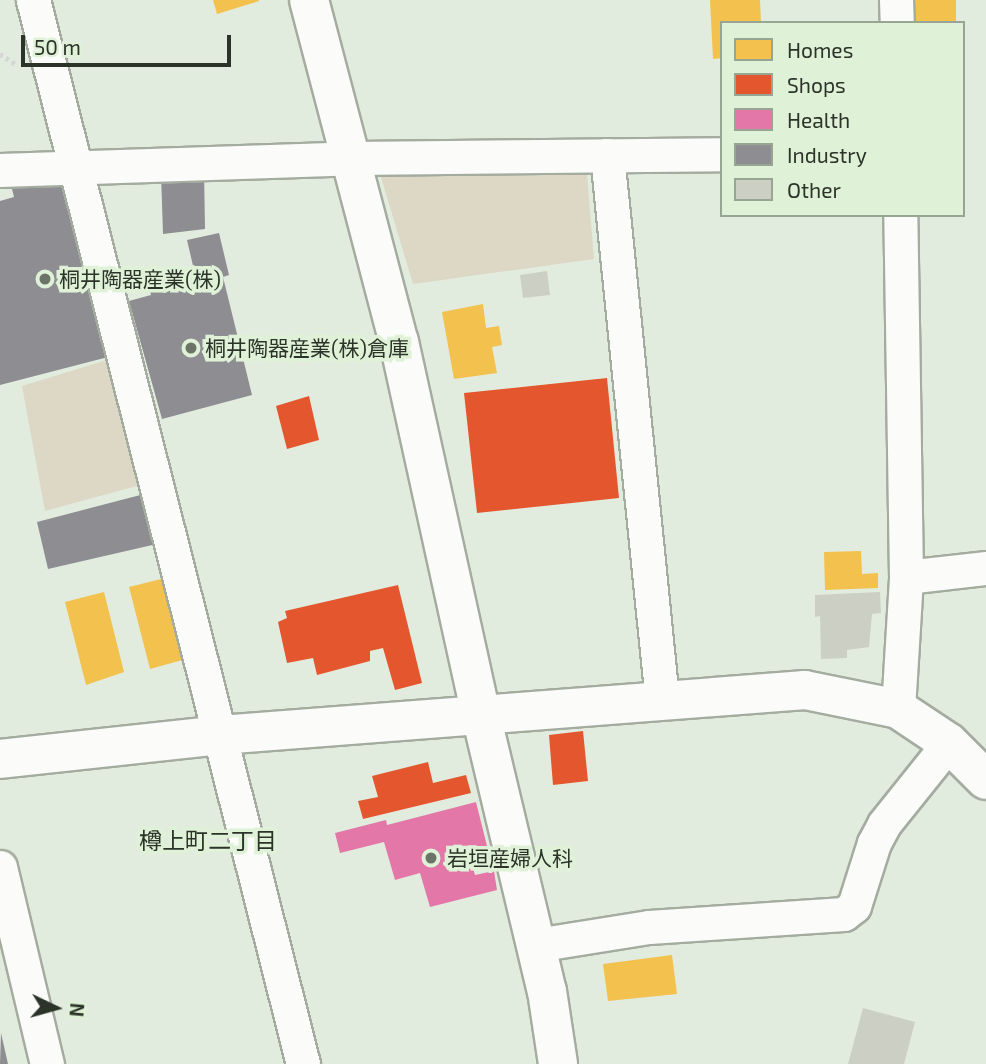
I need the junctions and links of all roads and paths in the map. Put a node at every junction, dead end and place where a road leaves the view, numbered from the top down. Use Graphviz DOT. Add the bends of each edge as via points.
graph roads {
  1 [pos="33,0"];
  2 [pos="309,0"];
  3 [pos="896,0"];
  4 [pos="897,21"];
  5 [pos="720,154"];
  6 [pos="607,155"];
  7 [pos="353,158"];
  8 [pos="74,167"];
  9 [pos="0,170"];
  10 [pos="900,217"];
  11 [pos="986,568"];
  12 [pos="906,577"];
  13 [pos="662,700"];
  14 [pos="898,709"];
  15 [pos="481,715"];
  16 [pos="220,735"];
  17 [pos="949,743"];
  18 [pos="0,759"];
  19 [pos="986,780"];
  20 [pos="0,867"];
  21 [pos="536,945"];
  22 [pos="11,956"];
  23 [pos="47,1064"];
  24 [pos="303,1064"];
  25 [pos="558,1064"];
  1 -- 8 [label="street"];
  2 -- 7 [label="street"];
  3 -- 4 [label="street"];
  5 -- 6 [label="street"];
  6 -- 7 [label="street"];
  6 -- 13 [label="street"];
  7 -- 8 [label="street"];
  7 -- 15 [label="street" via="400,342"];
  8 -- 9 [label="street"];
  8 -- 16 [label="street"];
  10 -- 12 [label="street"];
  11 -- 12 [label="street"];
  12 -- 14 [label="street"];
  13 -- 14 [label="street" via="806,690"];
  13 -- 15 [label="street"];
  14 -- 17 [label="street"];
  15 -- 16 [label="street"];
  15 -- 21 [label="street"];
  16 -- 18 [label="street"];
  16 -- 24 [label="street"];
  17 -- 19 [label="street"];
  17 -- 21 [label="street" via="884,824 854,906 845,914 649,927"];
  20 -- 22 [label="street"];
  21 -- 25 [label="street"];
  22 -- 23 [label="street"];
}
